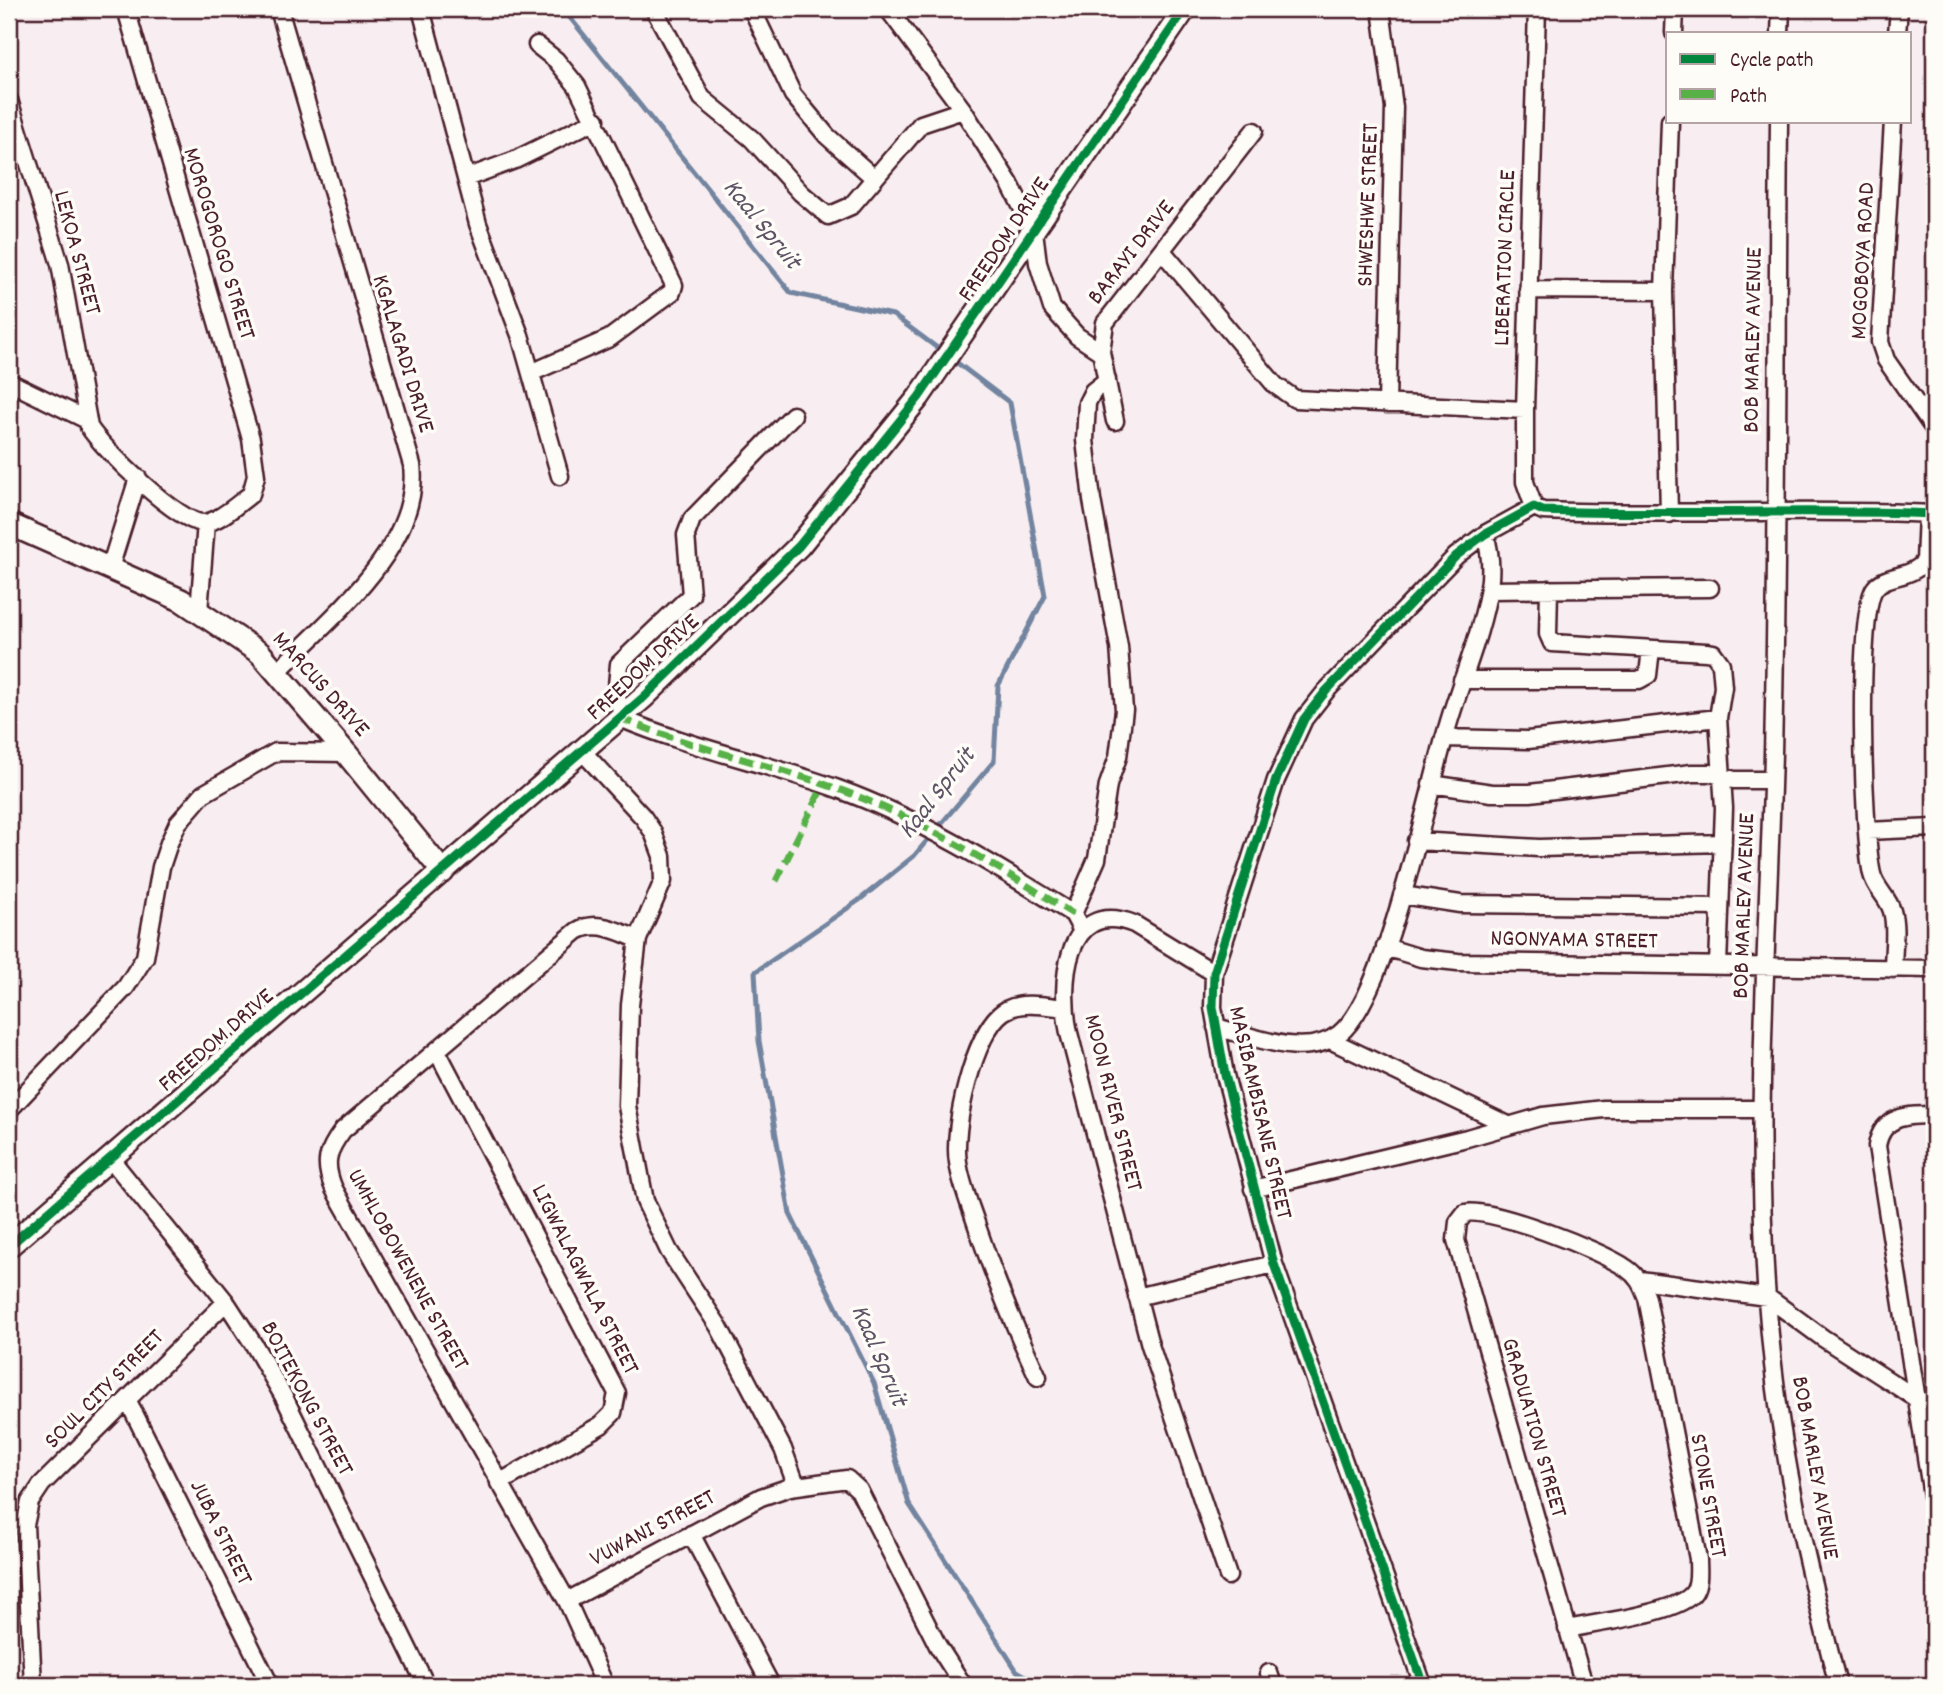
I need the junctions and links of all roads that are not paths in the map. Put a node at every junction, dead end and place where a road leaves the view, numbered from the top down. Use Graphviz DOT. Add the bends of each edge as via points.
graph roads {
  1 [pos="126,9"];
  2 [pos="279,9"];
  3 [pos="421,9"];
  4 [pos="654,9"];
  5 [pos="752,9"];
  6 [pos="888,9"];
  7 [pos="1185,9"];
  8 [pos="1381,9"];
  9 [pos="1537,9"];
  10 [pos="1675,9"];
  11 [pos="1781,9"];
  12 [pos="1899,9"];
  13 [pos="1674,32"];
  14 [pos="1780,32"];
  15 [pos="1897,32"];
  16 [pos="537,45"];
  17 [pos="9,100"];
  18 [pos="963,110"];
  19 [pos="596,120"];
  20 [pos="1670,122"];
  21 [pos="1779,122"];
  22 [pos="1893,122"];
  23 [pos="1254,131"];
  24 [pos="873,177"];
  25 [pos="466,178"];
  26 [pos="1034,231"];
  27 [pos="1163,252"];
  28 [pos="1528,290"];
  29 [pos="1664,291"];
  30 [pos="1101,352"];
  31 [pos="531,373"];
  32 [pos="1107,380"];
  33 [pos="9,382"];
  34 [pos="1387,404"];
  35 [pos="1525,410"];
  36 [pos="793,415"];
  37 [pos="87,420"];
  38 [pos="1115,421"];
  39 [pos="1933,424"];
  40 [pos="561,476"];
  41 [pos="138,478"];
  42 [pos="1534,507"];
  43 [pos="1776,512"];
  44 [pos="1669,514"];
  45 [pos="1931,514"];
  46 [pos="206,523"];
  47 [pos="9,524"];
  48 [pos="1485,534"];
  49 [pos="110,568"];
  50 [pos="1710,588"];
  51 [pos="1549,589"];
  52 [pos="1489,590"];
  53 [pos="199,611"];
  54 [pos="1651,649"];
  55 [pos="277,672"];
  56 [pos="1462,680"];
  57 [pos="622,717"];
  58 [pos="1718,718"];
  59 [pos="1444,738"];
  60 [pos="582,751"];
  61 [pos="346,752"];
  62 [pos="1720,775"];
  63 [pos="1772,780"];
  64 [pos="1432,784"];
  65 [pos="1934,828"];
  66 [pos="1867,831"];
  67 [pos="1416,841"];
  68 [pos="1723,843"];
  69 [pos="443,872"];
  70 [pos="1402,895"];
  71 [pos="1720,907"];
  72 [pos="1077,921"];
  73 [pos="638,939"];
  74 [pos="1385,947"];
  75 [pos="1718,965"];
  76 [pos="1765,967"];
  77 [pos="1893,969"];
  78 [pos="1934,969"];
  79 [pos="1214,973"];
  80 [pos="1065,1008"];
  81 [pos="1216,1027"];
  82 [pos="1330,1040"];
  83 [pos="438,1051"];
  84 [pos="1760,1109"];
  85 [pos="9,1110"];
  86 [pos="1934,1115"];
  87 [pos="1508,1125"];
  88 [pos="110,1158"];
  89 [pos="1253,1189"];
  90 [pos="9,1246"];
  91 [pos="1274,1264"];
  92 [pos="1640,1280"];
  93 [pos="1137,1297"];
  94 [pos="1767,1297"];
  95 [pos="226,1303"];
  96 [pos="1038,1377"];
  97 [pos="1917,1399"];
  98 [pos="128,1401"];
  99 [pos="1934,1406"];
  100 [pos="499,1483"];
  101 [pos="790,1487"];
  102 [pos="1934,1508"];
  103 [pos="691,1534"];
  104 [pos="1228,1576"];
  105 [pos="567,1601"];
  106 [pos="1567,1629"];
  107 [pos="33,1685"];
  108 [pos="270,1685"];
  109 [pos="426,1685"];
  110 [pos="604,1685"];
  111 [pos="771,1685"];
  112 [pos="963,1685"];
  113 [pos="1423,1685"];
  114 [pos="1584,1685"];
  115 [pos="1838,1685"];
  1 -- 46 [label="street, MOROGOROGO STREET" via="251,439 256,476 251,494"];
  2 -- 55 [label="street, KGALAGADI DRIVE" via="414,484 407,517 382,560"];
  3 -- 25 [label="street"];
  4 -- 24 [label="street" via="702,98 752,139 820,212 828,216 851,206"];
  5 -- 24 [label="street" via="793,95 827,136"];
  6 -- 18 [label="street"];
  7 -- 26 [label="street, FREEDOM DRIVE"];
  8 -- 34 [label="street, SHWESHWE STREET" via="1394,107"];
  9 -- 28 [label="street, LIBERATION CIRCLE"];
  10 -- 13 [label="street"];
  11 -- 14 [label="street"];
  12 -- 15 [label="street"];
  16 -- 19 [label="street" via="568,74"];
  17 -- 37 [label="street, LEKOA STREET" via="60,264"];
  18 -- 24 [label="street" via="921,124"];
  18 -- 26 [label="street"];
  19 -- 25 [label="street" via="515,160"];
  19 -- 31 [label="street" via="674,288 625,329"];
  20 -- 29 [label="street"];
  21 -- 43 [label="street, BOB MARLEY AVENUE"];
  22 -- 39 [label="street, MOGOBOYA ROAD" via="1878,333 1886,360"];
  23 -- 27 [label="street, BARAYI DRIVE"];
  25 -- 31 [label="street" via="483,241"];
  26 -- 30 [label="street" via="1052,308 1077,336"];
  26 -- 57 [label="street, FREEDOM DRIVE" via="919,397 799,545"];
  27 -- 30 [label="street, BARAYI DRIVE" via="1105,323"];
  27 -- 34 [label="street" via="1287,395 1305,401"];
  28 -- 29 [label="street"];
  28 -- 35 [label="street, LIBERATION CIRCLE"];
  29 -- 44 [label="street"];
  30 -- 32 [label="street, BARAYI DRIVE"];
  31 -- 40 [label="street"];
  32 -- 38 [label="street, BARAYI DRIVE"];
  32 -- 72 [label="street, MOON RIVER STREET" via="1087,403 1085,440 1119,647 1124,710 1097,859"];
  33 -- 37 [label="street"];
  34 -- 35 [label="street"];
  35 -- 42 [label="street, LIBERATION CIRCLE" via="1525,482"];
  36 -- 57 [label="street" via="692,519 686,535 691,595 619,664 616,696"];
  37 -- 41 [label="street" via="102,444"];
  41 -- 46 [label="street" via="187,519"];
  41 -- 49 [label="street"];
  42 -- 44 [label="street" via="1543,511"];
  42 -- 48 [label="street, MASIBAMBISANE STREET"];
  43 -- 44 [label="street"];
  43 -- 45 [label="street"];
  43 -- 63 [label="street, BOB MARLEY AVENUE"];
  45 -- 66 [label="street" via="1925,561 1910,574 1884,580 1876,587 1868,609"];
  46 -- 53 [label="street"];
  47 -- 49 [label="street, MARCUS DRIVE"];
  48 -- 52 [label="street"];
  48 -- 79 [label="street, MASIBAMBISANE STREET" via="1415,597 1304,719 1276,780"];
  49 -- 53 [label="street, MARCUS DRIVE"];
  50 -- 51 [label="street"];
  51 -- 52 [label="street"];
  51 -- 54 [label="street" via="1548,635 1552,643"];
  52 -- 56 [label="street"];
  53 -- 55 [label="street, MARCUS DRIVE" via="260,653"];
  54 -- 56 [label="street" via="1648,675 1639,680"];
  54 -- 58 [label="street" via="1706,652 1718,657 1723,687"];
  55 -- 61 [label="street, MARCUS DRIVE"];
  56 -- 59 [label="street"];
  57 -- 60 [label="street, FREEDOM DRIVE"];
  57 -- 72 [label="street" via="655,733 864,800 948,841"];
  58 -- 59 [label="street" via="1516,741"];
  58 -- 62 [label="street"];
  59 -- 64 [label="street"];
  60 -- 69 [label="street, FREEDOM DRIVE"];
  60 -- 73 [label="street" via="643,817 660,849 663,881"];
  61 -- 69 [label="street, MARCUS DRIVE"];
  61 -- 85 [label="street" via="276,752 203,794 169,843 145,957 126,987"];
  62 -- 63 [label="street" via="1734,780"];
  62 -- 64 [label="street" via="1684,774 1530,793"];
  62 -- 68 [label="street"];
  63 -- 76 [label="street, BOB MARLEY AVENUE"];
  64 -- 67 [label="street"];
  65 -- 66 [label="street"];
  66 -- 77 [label="street" via="1872,876 1892,911"];
  67 -- 68 [label="street" via="1539,848"];
  67 -- 70 [label="street"];
  68 -- 71 [label="street"];
  69 -- 88 [label="street, FREEDOM DRIVE"];
  70 -- 71 [label="street" via="1460,904"];
  70 -- 74 [label="street"];
  71 -- 75 [label="street"];
  72 -- 79 [label="street" via="1123,919"];
  72 -- 80 [label="street, MOON RIVER STREET"];
  73 -- 83 [label="street, UMHLOBOWENENE STREET" via="603,926 582,928"];
  73 -- 101 [label="street" via="626,1093 645,1201 764,1412 791,1468 794,1479"];
  74 -- 75 [label="street, NGONYAMA STREET" via="1421,958 1458,962"];
  74 -- 82 [label="street" via="1360,1007"];
  75 -- 76 [label="street, NGONYAMA STREET"];
  76 -- 77 [label="street, NGONYAMA STREET"];
  76 -- 84 [label="street, BOB MARLEY AVENUE"];
  77 -- 78 [label="street, NGONYAMA STREET"];
  79 -- 81 [label="street, MASIBAMBISANE STREET"];
  80 -- 93 [label="street, MOON RIVER STREET"];
  80 -- 96 [label="street" via="1022,1006 997,1017 970,1069 957,1149 959,1169 992,1272"];
  81 -- 82 [label="street" via="1301,1046"];
  81 -- 89 [label="street, MASIBAMBISANE STREET"];
  82 -- 87 [label="street"];
  83 -- 100 [label="street, UMHLOBOWENENE STREET" via="344,1130 326,1162 334,1189"];
  83 -- 100 [label="street, LIGWALAGWALA STREET" via="617,1393 613,1413 601,1425"];
  84 -- 87 [label="street" via="1604,1109"];
  84 -- 94 [label="street, BOB MARLEY AVENUE"];
  86 -- 97 [label="street" via="1895,1119 1879,1133 1877,1146"];
  87 -- 89 [label="street"];
  88 -- 90 [label="street, FREEDOM DRIVE"];
  88 -- 95 [label="street, BOITEKONG STREET"];
  89 -- 91 [label="street, MASIBAMBISANE STREET"];
  91 -- 93 [label="street"];
  91 -- 113 [label="street, MASIBAMBISANE STREET"];
  92 -- 94 [label="street"];
  92 -- 106 [label="street, STONE STREET" via="1698,1559 1698,1581 1692,1595 1672,1607"];
  92 -- 106 [label="street, GRADUATION STREET" via="1614,1260 1494,1214 1474,1211 1460,1216 1456,1240"];
  93 -- 104 [label="street, MOON RIVER STREET"];
  94 -- 97 [label="street"];
  94 -- 115 [label="street, BOB MARLEY AVENUE" via="1793,1495"];
  95 -- 98 [label="street, SOUL CITY STREET"];
  95 -- 109 [label="street, BOITEKONG STREET" via="285,1399"];
  97 -- 99 [label="street"];
  97 -- 102 [label="street"];
  98 -- 107 [label="street, SOUL CITY STREET" via="42,1484 30,1502 25,1537"];
  98 -- 108 [label="street, JUBA STREET"];
  100 -- 105 [label="street, UMHLOBOWENENE STREET"];
  101 -- 103 [label="street, VUWANI STREET"];
  101 -- 112 [label="street, VUWANI STREET" via="841,1479 856,1485 938,1646"];
  103 -- 105 [label="street, VUWANI STREET"];
  103 -- 111 [label="street"];
  105 -- 110 [label="street, UMHLOBOWENENE STREET"];
  106 -- 114 [label="street, GRADUATION STREET"];
}
